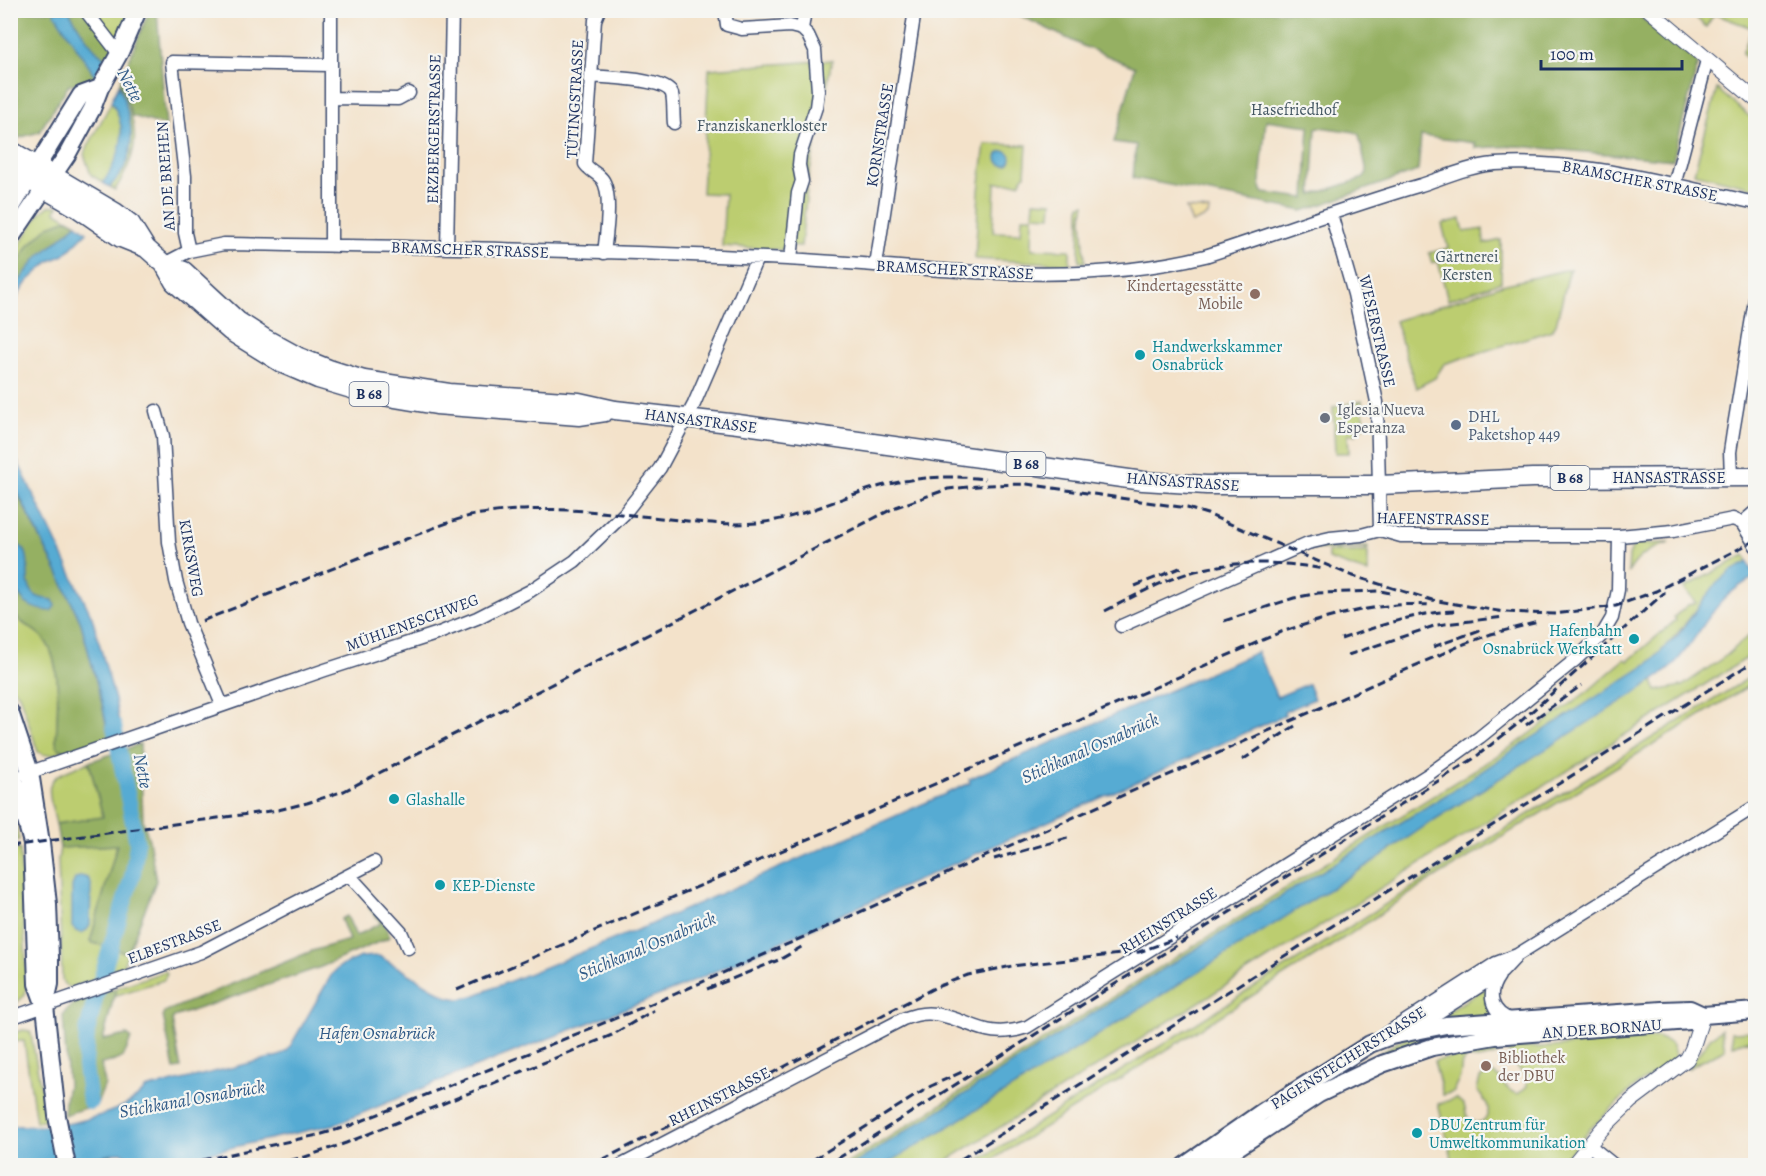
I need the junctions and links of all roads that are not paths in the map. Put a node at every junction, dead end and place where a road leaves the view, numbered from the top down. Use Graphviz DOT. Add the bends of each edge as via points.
graph roads {
  1 [pos="85,10"];
  2 [pos="138,10"];
  3 [pos="331,10"];
  4 [pos="452,10"];
  5 [pos="599,10"];
  6 [pos="725,10"];
  7 [pos="805,10"];
  8 [pos="915,10"];
  9 [pos="1648,10"];
  10 [pos="802,29"];
  11 [pos="116,59"];
  12 [pos="1707,60"];
  13 [pos="330,65"];
  14 [pos="590,76"];
  15 [pos="409,93"];
  16 [pos="331,98"];
  17 [pos="1755,99"];
  18 [pos="674,123"];
  19 [pos="10,150"];
  20 [pos="10,169"];
  21 [pos="41,177"];
  22 [pos="1672,185"];
  23 [pos="1755,203"];
  24 [pos="10,210"];
  25 [pos="1331,214"];
  26 [pos="10,239"];
  27 [pos="331,246"];
  28 [pos="447,248"];
  29 [pos="189,251"];
  30 [pos="604,254"];
  31 [pos="757,258"];
  32 [pos="791,260"];
  33 [pos="164,264"];
  34 [pos="876,265"];
  35 [pos="1755,294"];
  36 [pos="156,411"];
  37 [pos="687,417"];
  38 [pos="1731,476"];
  39 [pos="1755,477"];
  40 [pos="1380,485"];
  41 [pos="1755,511"];
  42 [pos="1742,523"];
  43 [pos="1380,530"];
  44 [pos="1619,536"];
  45 [pos="1755,546"];
  46 [pos="1121,626"];
  47 [pos="222,705"];
  48 [pos="10,712"];
  49 [pos="17,773"];
  50 [pos="1755,806"];
  51 [pos="374,862"];
  52 [pos="350,876"];
  53 [pos="408,948"];
  54 [pos="1517,955"];
  55 [pos="1502,972"];
  56 [pos="45,1005"];
  57 [pos="1755,1011"];
  58 [pos="1703,1015"];
  59 [pos="10,1018"];
  60 [pos="1514,1021"];
  61 [pos="1410,1030"];
  62 [pos="1370,1044"];
  63 [pos="1319,1094"];
  64 [pos="1589,1144"];
  65 [pos="66,1166"];
  66 [pos="620,1166"];
  67 [pos="1184,1166"];
  68 [pos="1209,1166"];
  69 [pos="1572,1166"];
  70 [pos="1616,1166"];
  1 -- 11 [label="street" via="116,50"];
  2 -- 11 [label="main road"];
  3 -- 13 [label="street"];
  4 -- 28 [label="street, ERZBERGERSTRASSE"];
  5 -- 14 [label="street, TÜTINGSTRASSE"];
  6 -- 10 [label="street" via="727,25"];
  7 -- 10 [label="street"];
  8 -- 34 [label="street, KORNSTRASSE"];
  9 -- 12 [label="street"];
  10 -- 32 [label="street" via="818,60 818,91 800,155 802,181"];
  11 -- 21 [label="main road" via="92,109"];
  12 -- 17 [label="street"];
  12 -- 22 [label="street"];
  13 -- 16 [label="street"];
  13 -- 29 [label="street, AN DE BREHEN" via="172,62"];
  14 -- 18 [label="street" via="665,86 672,94"];
  14 -- 30 [label="street, TÜTINGSTRASSE" via="585,164 601,178 607,190"];
  15 -- 16 [label="street" via="398,99"];
  16 -- 27 [label="street"];
  19 -- 21 [label="main road, B 68"];
  20 -- 21 [label="main road, B 68"];
  21 -- 24 [label="main road"];
  21 -- 26 [label="main road"];
  21 -- 33 [label="main road, B 68" via="131,224 146,248"];
  22 -- 23 [label="street, BRAMSCHER STRASSE"];
  22 -- 25 [label="street, BRAMSCHER STRASSE" via="1565,165 1495,165 1464,171"];
  25 -- 34 [label="street, BRAMSCHER STRASSE" via="1205,256 1111,272 1027,273"];
  25 -- 40 [label="street, WESERSTRASSE" via="1354,294 1377,402"];
  27 -- 28 [label="street, BRAMSCHER STRASSE"];
  27 -- 29 [label="street, BRAMSCHER STRASSE" via="224,244"];
  28 -- 30 [label="street, BRAMSCHER STRASSE"];
  29 -- 33 [label="street, BRAMSCHER STRASSE"];
  30 -- 31 [label="street, BRAMSCHER STRASSE"];
  31 -- 32 [label="street, BRAMSCHER STRASSE"];
  31 -- 37 [label="street, MÜHLENESCHWEG"];
  32 -- 34 [label="street, BRAMSCHER STRASSE"];
  33 -- 37 [label="main road, HANSASTRASSE / B 68" via="184,272 232,316 266,339 297,356 364,380 449,393 579,402"];
  35 -- 38 [label="street" via="1730,452"];
  36 -- 47 [label="street, KIRKSWEG" via="163,436 176,581 189,626"];
  37 -- 40 [label="main road, HANSASTRASSE / B 68" via="1152,482"];
  37 -- 47 [label="street, MÜHLENESCHWEG" via="660,468 624,514 575,561 530,591 439,633"];
  38 -- 39 [label="main road, HANSASTRASSE / B 68"];
  38 -- 40 [label="main road, HANSASTRASSE / B 68" via="1532,478"];
  40 -- 43 [label="street, WESERSTRASSE"];
  41 -- 42 [label="street"];
  42 -- 44 [label="street, HAFENSTRASSE" via="1726,519 1673,531"];
  42 -- 45 [label="street"];
  43 -- 44 [label="street, HAFENSTRASSE" via="1401,536"];
  43 -- 46 [label="street, HAFENSTRASSE" via="1308,543"];
  44 -- 66 [label="street, RHEINSTRASSE" via="1616,606 1602,635 1480,737 1407,788 1027,1027 991,1032 933,1013 917,1014"];
  47 -- 49 [label="street, MÜHLENESCHWEG"];
  48 -- 49 [label="main road"];
  49 -- 56 [label="main road" via="48,904 50,984"];
  50 -- 54 [label="street, PAGENSTECHERSTRASSE"];
  51 -- 52 [label="street, ELBESTRASSE"];
  52 -- 53 [label="street" via="400,932"];
  52 -- 56 [label="street, ELBESTRASSE" via="201,952"];
  54 -- 55 [label="street, PAGENSTECHERSTRASSE"];
  54 -- 62 [label="street, PAGENSTECHERSTRASSE" via="1496,963"];
  55 -- 60 [label="street" via="1493,984 1491,999 1496,1011"];
  55 -- 61 [label="street, PAGENSTECHERSTRASSE"];
  56 -- 59 [label="street, ELBESTRASSE"];
  56 -- 65 [label="main road"];
  57 -- 58 [label="main road"];
  58 -- 60 [label="main road, AN DER BORNAU" via="1690,1009"];
  58 -- 63 [label="main road, AN DER BORNAU" via="1690,1021 1449,1043 1382,1064"];
  58 -- 64 [label="street" via="1687,1059 1639,1094"];
  60 -- 61 [label="main road, AN DER BORNAU"];
  61 -- 62 [label="main road, AN DER BORNAU"];
  61 -- 63 [label="main road" via="1334,1079"];
  62 -- 67 [label="main road, PAGENSTECHERSTRASSE"];
  63 -- 68 [label="main road, PAGENSTECHERSTRASSE"];
  64 -- 69 [label="street"];
  64 -- 70 [label="street"];
}
